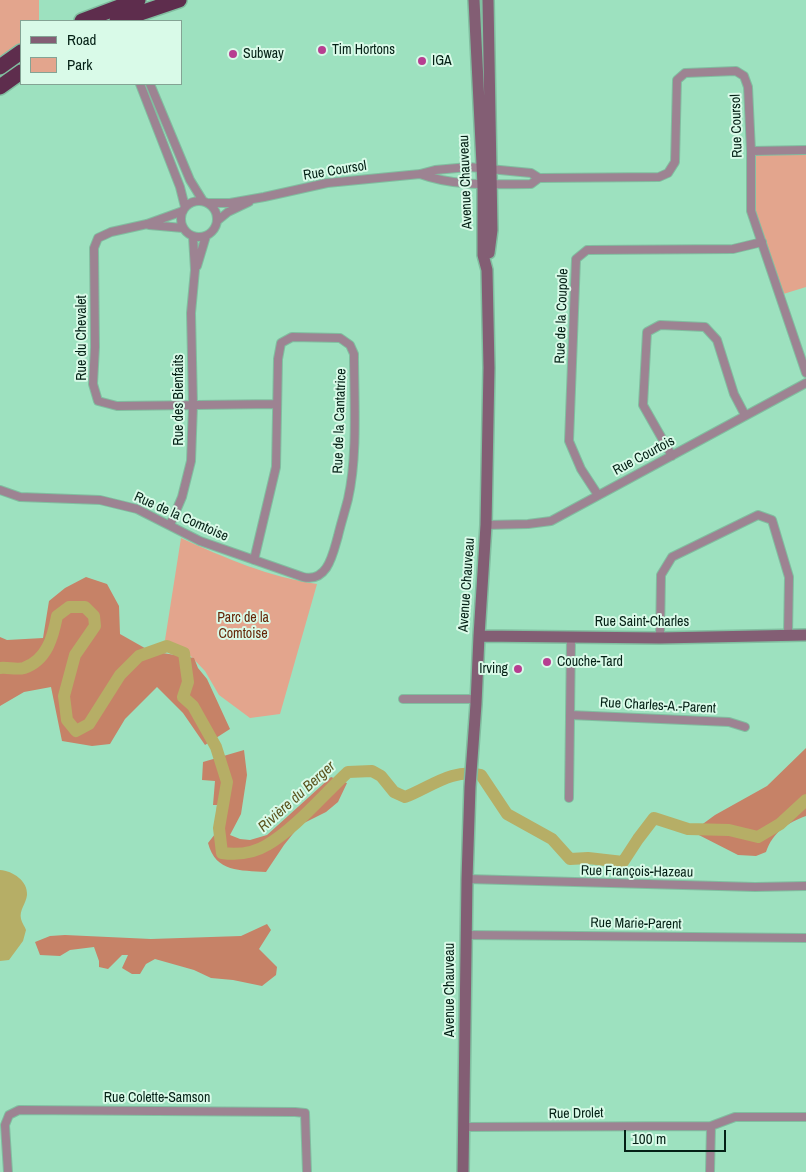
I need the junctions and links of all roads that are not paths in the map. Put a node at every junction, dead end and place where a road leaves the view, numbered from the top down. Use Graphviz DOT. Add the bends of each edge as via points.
graph roads {
  1 [pos="138,0"];
  2 [pos="179,0"];
  3 [pos="474,0"];
  4 [pos="488,0"];
  5 [pos="119,17"];
  6 [pos="91,20"];
  7 [pos="20,53"];
  8 [pos="0,67"];
  9 [pos="20,73"];
  10 [pos="140,85"];
  11 [pos="150,85"];
  12 [pos="0,87"];
  13 [pos="806,150"];
  14 [pos="751,151"];
  15 [pos="487,168"];
  16 [pos="420,174"];
  17 [pos="539,178"];
  18 [pos="487,184"];
  19 [pos="255,198"];
  20 [pos="206,202"];
  21 [pos="184,209"];
  22 [pos="217,221"];
  23 [pos="147,224"];
  24 [pos="183,228"];
  25 [pos="206,236"];
  26 [pos="193,237"];
  27 [pos="762,242"];
  28 [pos="195,270"];
  29 [pos="806,373"];
  30 [pos="806,384"];
  31 [pos="276,404"];
  32 [pos="194,405"];
  33 [pos="745,415"];
  34 [pos="672,456"];
  35 [pos="0,490"];
  36 [pos="598,495"];
  37 [pos="486,525"];
  38 [pos="170,526"];
  39 [pos="254,560"];
  40 [pos="320,575"];
  41 [pos="788,635"];
  42 [pos="478,636"];
  43 [pos="806,636"];
  44 [pos="571,637"];
  45 [pos="660,638"];
  46 [pos="403,699"];
  47 [pos="477,699"];
  48 [pos="570,715"];
  49 [pos="745,727"];
  50 [pos="569,798"];
  51 [pos="466,879"];
  52 [pos="806,886"];
  53 [pos="465,935"];
  54 [pos="806,938"];
  55 [pos="806,1118"];
  56 [pos="710,1126"];
  57 [pos="464,1127"];
  58 [pos="8,1172"];
  59 [pos="307,1172"];
  60 [pos="463,1172"];
  61 [pos="710,1172"];
  1 -- 5 [label="highway"];
  2 -- 5 [label="highway"];
  3 -- 15 [label="main road, Avenue Chauveau"];
  4 -- 15 [label="main road"];
  5 -- 6 [label="highway"];
  7 -- 8 [label="highway"];
  9 -- 12 [label="highway"];
  10 -- 21 [label="street" via="180,187"];
  11 -- 20 [label="street" via="190,180"];
  13 -- 14 [label="street"];
  14 -- 17 [label="street, Rue Coursol" via="748,87 744,76 736,70 697,71 685,73 677,80 675,162 668,173 658,177"];
  14 -- 27 [label="street, Rue Coursol" via="751,211"];
  15 -- 16 [label="street, Rue Coursol" via="435,170"];
  15 -- 17 [label="street, Rue Coursol" via="531,172"];
  15 -- 18 [label="main road, Avenue Chauveau"];
  16 -- 18 [label="street, Rue Coursol" via="434,179"];
  16 -- 19 [label="street, Rue Coursol" via="327,183"];
  17 -- 18 [label="street, Rue Coursol" via="531,184"];
  18 -- 37 [label="main road, Avenue Chauveau" via="492,230 487,270"];
  19 -- 20 [label="street, Rue Coursol" via="230,203"];
  19 -- 22 [label="street, Rue Coursol"];
  20 -- 21 [label="street" via="193,202"];
  20 -- 22 [label="street" via="215,211"];
  21 -- 23 [label="street, Rue du Chevalet"];
  21 -- 24 [label="street"];
  22 -- 25 [label="street" via="214,230"];
  23 -- 24 [label="street, Rue du Chevalet"];
  23 -- 32 [label="street, Rue du Chevalet" via="111,232 98,238 94,248 93,384 98,401 117,406"];
  24 -- 26 [label="street"];
  25 -- 26 [label="street"];
  25 -- 28 [label="street, Rue des Bienfaits"];
  26 -- 28 [label="street, Rue des Bienfaits"];
  27 -- 29 [label="street, Rue Coursol"];
  27 -- 36 [label="street, Rue de la Coupole" via="734,249 587,250 576,259 569,441 580,469"];
  28 -- 32 [label="street, Rue des Bienfaits" via="192,313"];
  30 -- 33 [label="street, Rue Courtois"];
  31 -- 32 [label="street, Rue du Chevalet"];
  31 -- 39 [label="street, Rue de la Cantatrice" via="276,468"];
  31 -- 40 [label="street, Rue de la Cantatrice" via="280,343 292,337 340,338 350,345 354,354 354,440 348,498 330,563"];
  32 -- 38 [label="street, Rue des Bienfaits" via="191,461 182,497"];
  33 -- 34 [label="street, Rue Courtois"];
  33 -- 34 [label="street" via="734,394 716,340 706,327 660,325 647,332 643,404"];
  34 -- 36 [label="street, Rue Courtois"];
  35 -- 38 [label="street, Rue de la Comtoise" via="20,497 100,500 136,509"];
  36 -- 37 [label="street, Rue Courtois" via="551,521"];
  37 -- 42 [label="main road, Avenue Chauveau"];
  38 -- 39 [label="street, Rue de la Comtoise" via="200,542"];
  39 -- 40 [label="street, Rue de la Comtoise" via="308,578"];
  41 -- 43 [label="main road, Rue Saint-Charles"];
  41 -- 45 [label="main road, Rue Saint-Charles"];
  41 -- 45 [label="street" via="789,578 772,520 758,515 672,557 661,574"];
  42 -- 44 [label="main road, Rue Saint-Charles"];
  42 -- 47 [label="main road, Avenue Chauveau"];
  44 -- 45 [label="main road, Rue Saint-Charles"];
  44 -- 48 [label="street"];
  46 -- 47 [label="street"];
  47 -- 51 [label="main road, Avenue Chauveau"];
  48 -- 49 [label="street, Rue Charles-A.-Parent" via="729,722"];
  48 -- 50 [label="street"];
  51 -- 52 [label="street, Rue François-Hazeau"];
  51 -- 53 [label="main road, Avenue Chauveau"];
  53 -- 54 [label="street, Rue Marie-Parent"];
  53 -- 57 [label="main road, Avenue Chauveau"];
  55 -- 56 [label="street, Rue Drolet" via="735,1117"];
  56 -- 57 [label="street, Rue Drolet"];
  56 -- 61 [label="street"];
  57 -- 60 [label="main road, Avenue Chauveau"];
  58 -- 59 [label="street, Rue Colette-Samson" via="5,1125 9,1115 19,1110 305,1113"];
}
